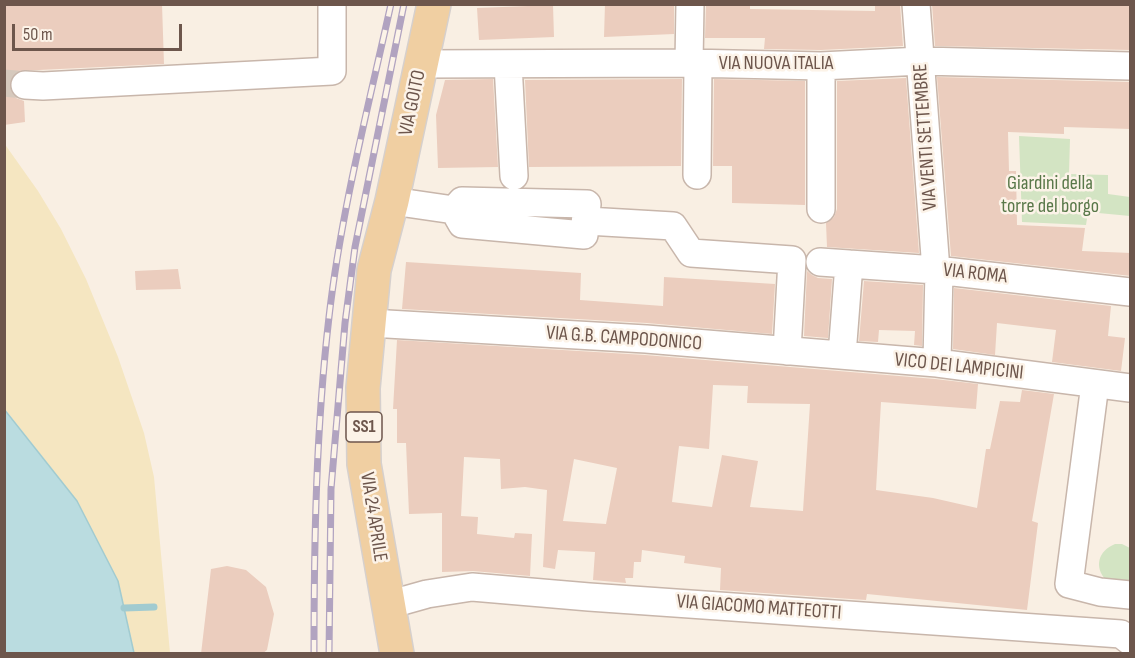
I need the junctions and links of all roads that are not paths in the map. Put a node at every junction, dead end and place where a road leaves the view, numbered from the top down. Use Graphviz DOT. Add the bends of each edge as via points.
graph roads {
  1 [pos="332,4"];
  2 [pos="434,4"];
  3 [pos="690,4"];
  4 [pos="916,4"];
  5 [pos="921,61"];
  6 [pos="694,63"];
  7 [pos="422,64"];
  8 [pos="508,64"];
  9 [pos="821,66"];
  10 [pos="1131,66"];
  11 [pos="25,85"];
  12 [pos="697,175"];
  13 [pos="514,176"];
  14 [pos="392,201"];
  15 [pos="821,209"];
  16 [pos="820,262"];
  17 [pos="849,264"];
  18 [pos="937,270"];
  19 [pos="1131,292"];
  20 [pos="370,323"];
  21 [pos="787,351"];
  22 [pos="842,355"];
  23 [pos="937,363"];
  24 [pos="1095,384"];
  25 [pos="1131,388"];
  26 [pos="1131,595"];
  27 [pos="388,605"];
  28 [pos="1131,641"];
  29 [pos="397,654"];
  1 -- 11 [label="street" via="332,71"];
  2 -- 7 [label="main road, VIA GOITO"];
  3 -- 6 [label="street"];
  4 -- 5 [label="street, VIA VENTI SETTEMBRE"];
  5 -- 9 [label="street, VIA NUOVA ITALIA"];
  5 -- 10 [label="street, VIA NUOVA ITALIA"];
  5 -- 18 [label="street, VIA VENTI SETTEMBRE"];
  6 -- 8 [label="street, VIA NUOVA ITALIA"];
  6 -- 9 [label="street, VIA NUOVA ITALIA"];
  6 -- 12 [label="street"];
  7 -- 8 [label="street, VIA NUOVA ITALIA"];
  7 -- 14 [label="main road, VIA GOITO"];
  8 -- 13 [label="street"];
  9 -- 15 [label="street"];
  14 -- 20 [label="main road, VIA 24 APRILE / SS1" via="374,270"];
  14 -- 21 [label="street" via="458,205 462,224 584,235 587,221 673,226 691,253 792,260"];
  16 -- 17 [label="street, VIA ROMA"];
  17 -- 18 [label="street, VIA ROMA"];
  17 -- 22 [label="street"];
  18 -- 19 [label="street, VIA ROMA"];
  18 -- 23 [label="street, VIA VENTI SETTEMBRE"];
  20 -- 21 [label="street, VIA G.B. CAMPODONICO"];
  20 -- 27 [label="main road, VIA 24 APRILE / SS1" via="363,388 364,464"];
  21 -- 22 [label="street, VICO DEI LAMPICINI"];
  22 -- 23 [label="street, VICO DEI LAMPICINI"];
  23 -- 24 [label="street, VICO DEI LAMPICINI"];
  24 -- 25 [label="street, VICO DEI LAMPICINI"];
  24 -- 26 [label="street" via="1069,584"];
  27 -- 28 [label="street, VIA GIACOMO MATTEOTTI" via="472,587 1121,634"];
  27 -- 29 [label="main road, VIA 24 APRILE / SS1"];
}
